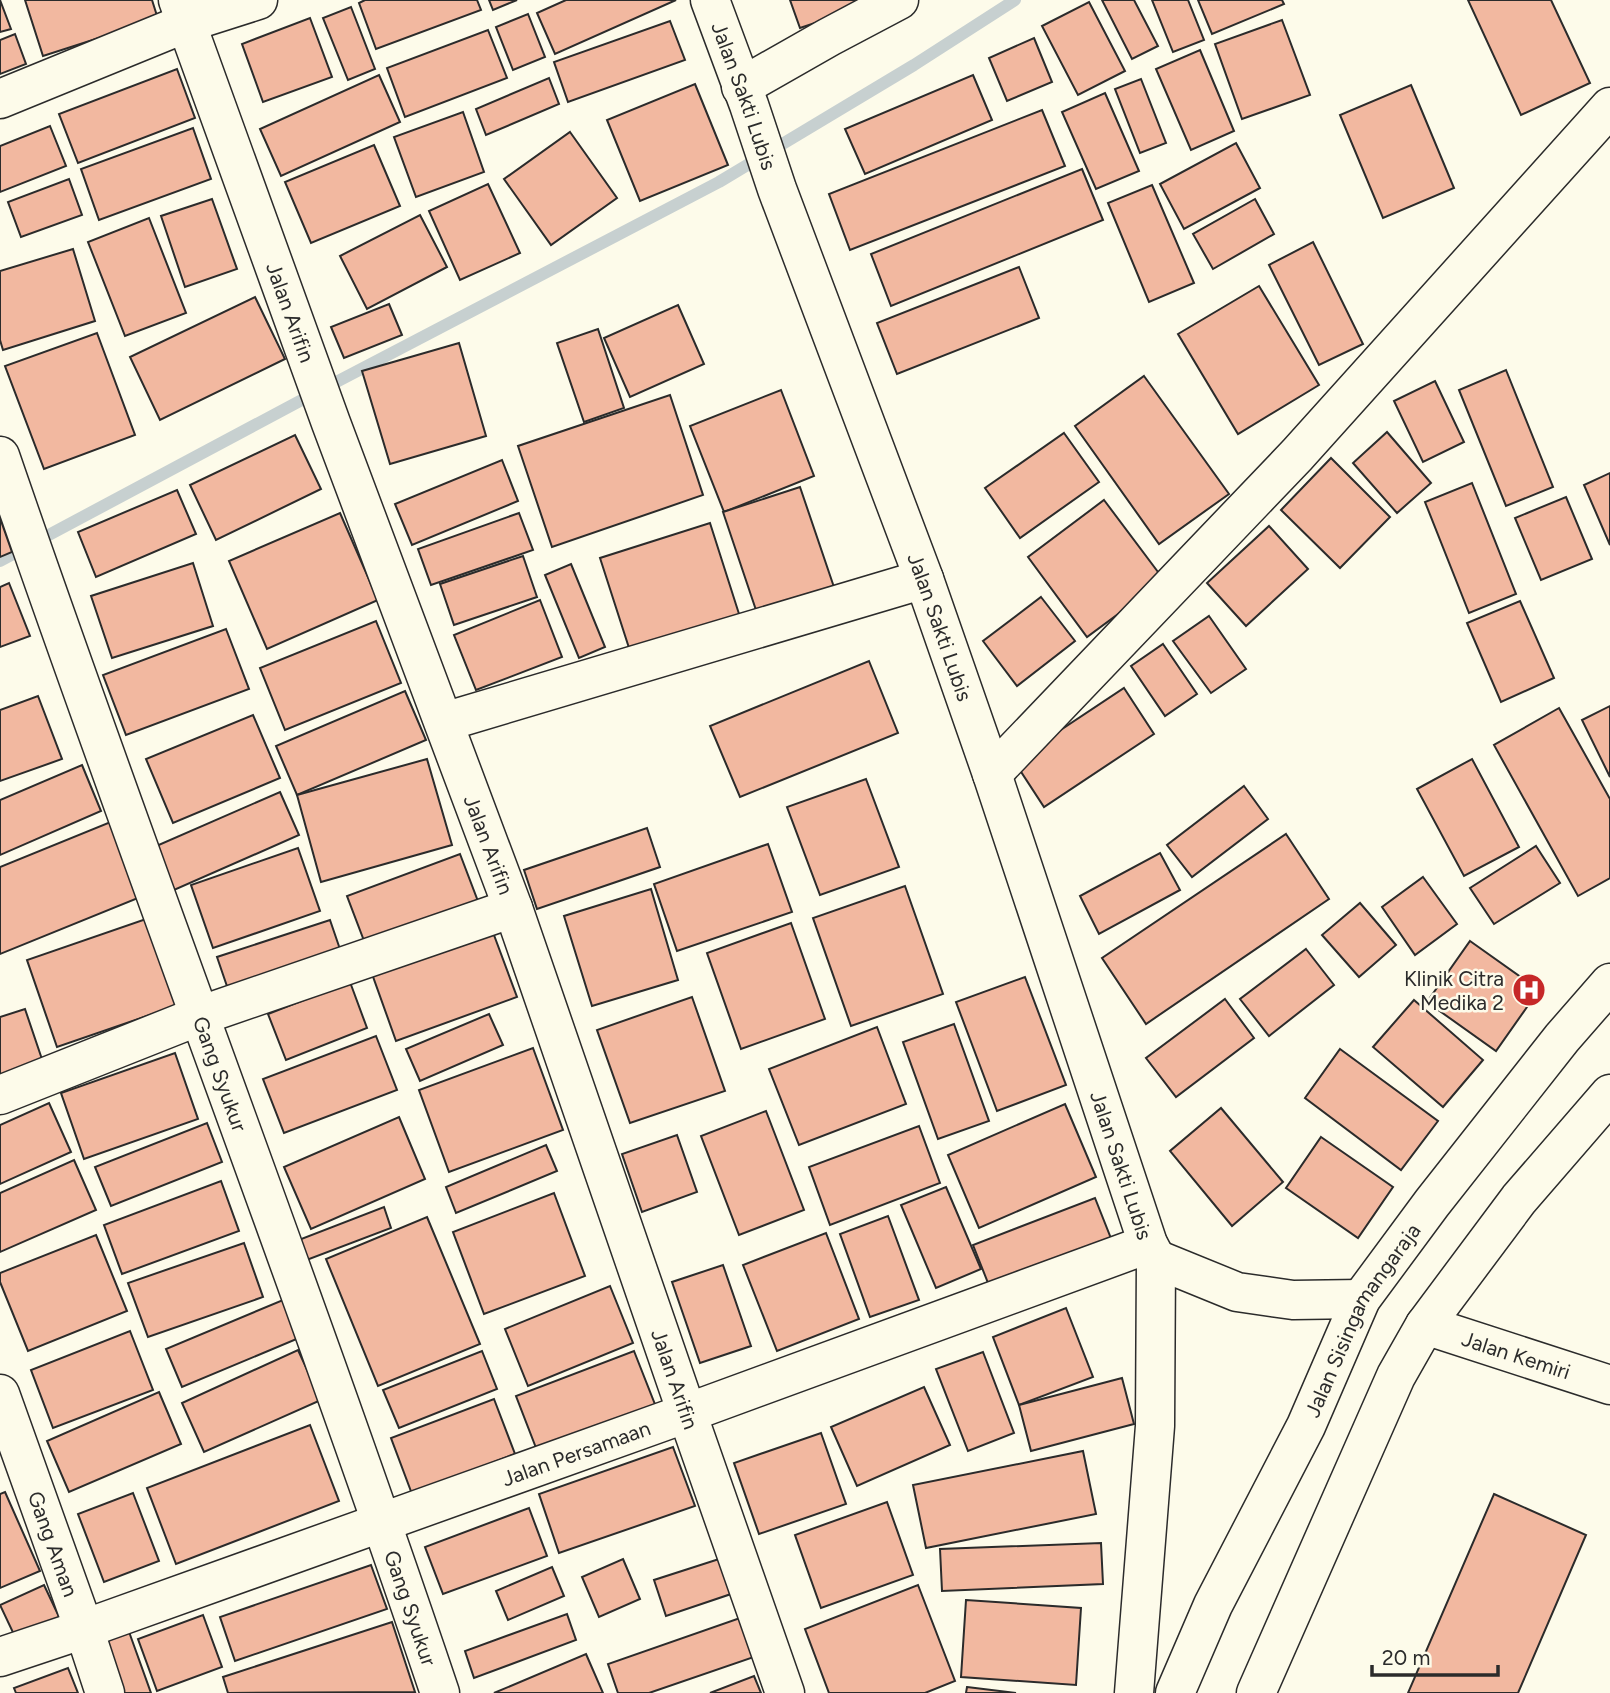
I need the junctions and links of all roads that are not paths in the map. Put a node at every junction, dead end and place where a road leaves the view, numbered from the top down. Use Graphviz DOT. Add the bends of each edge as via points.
graph roads {
  1 [pos="258,0"];
  2 [pos="710,0"];
  3 [pos="899,0"];
  4 [pos="182,11"];
  5 [pos="745,96"];
  6 [pos="0,99"];
  7 [pos="1610,107"];
  8 [pos="0,456"];
  9 [pos="924,579"];
  10 [pos="444,722"];
  11 [pos="992,774"];
  12 [pos="513,908"];
  13 [pos="1610,983"];
  14 [pos="199,1016"];
  15 [pos="1610,1094"];
  16 [pos="0,1095"];
  17 [pos="1152,1251"];
  18 [pos="1361,1299"];
  19 [pos="1425,1325"];
  20 [pos="1610,1385"];
  21 [pos="0,1394"];
  22 [pos="687,1413"];
  23 [pos="383,1522"];
  24 [pos="84,1629"];
  25 [pos="0,1657"];
  26 [pos="105,1693"];
  27 [pos="440,1693"];
  28 [pos="785,1693"];
  29 [pos="1134,1693"];
  30 [pos="1175,1693"];
  31 [pos="1256,1693"];
  1 -- 4 [label="street"];
  2 -- 5 [label="street, Jalan Sakti Lubis"];
  3 -- 5 [label="street" via="829,37"];
  4 -- 6 [label="street"];
  4 -- 10 [label="street, Jalan Arifin"];
  5 -- 9 [label="street, Jalan Sakti Lubis"];
  7 -- 11 [label="street" via="1297,455"];
  8 -- 14 [label="street, Gang Syukur"];
  9 -- 10 [label="street"];
  9 -- 11 [label="street, Jalan Sakti Lubis"];
  10 -- 12 [label="street, Jalan Arifin"];
  11 -- 17 [label="street, Jalan Sakti Lubis"];
  12 -- 14 [label="street"];
  12 -- 22 [label="street, Jalan Arifin"];
  13 -- 18 [label="street, Jalan Sisingamangaraja" via="1554,1048"];
  14 -- 16 [label="street"];
  14 -- 23 [label="street, Gang Syukur"];
  15 -- 19 [label="street" via="1519,1199"];
  17 -- 18 [label="street, Jalan Sakti Lubis" via="1237,1292 1293,1300"];
  17 -- 22 [label="street, Jalan Persamaan"];
  17 -- 29 [label="street, Jalan Sakti Lubis" via="1155,1426"];
  18 -- 30 [label="street, Jalan Sisingamangaraja" via="1306,1426 1213,1605"];
  19 -- 20 [label="street, Jalan Kemiri"];
  19 -- 31 [label="street" via="1396,1376"];
  21 -- 24 [label="street, Gang Aman"];
  22 -- 23 [label="street, Jalan Persamaan"];
  22 -- 28 [label="street, Jalan Arifin"];
  23 -- 24 [label="street, Jalan Persamaan"];
  23 -- 27 [label="street, Gang Syukur"];
  24 -- 25 [label="street, Jalan Persamaan"];
  24 -- 26 [label="street, Gang Aman"];
}
